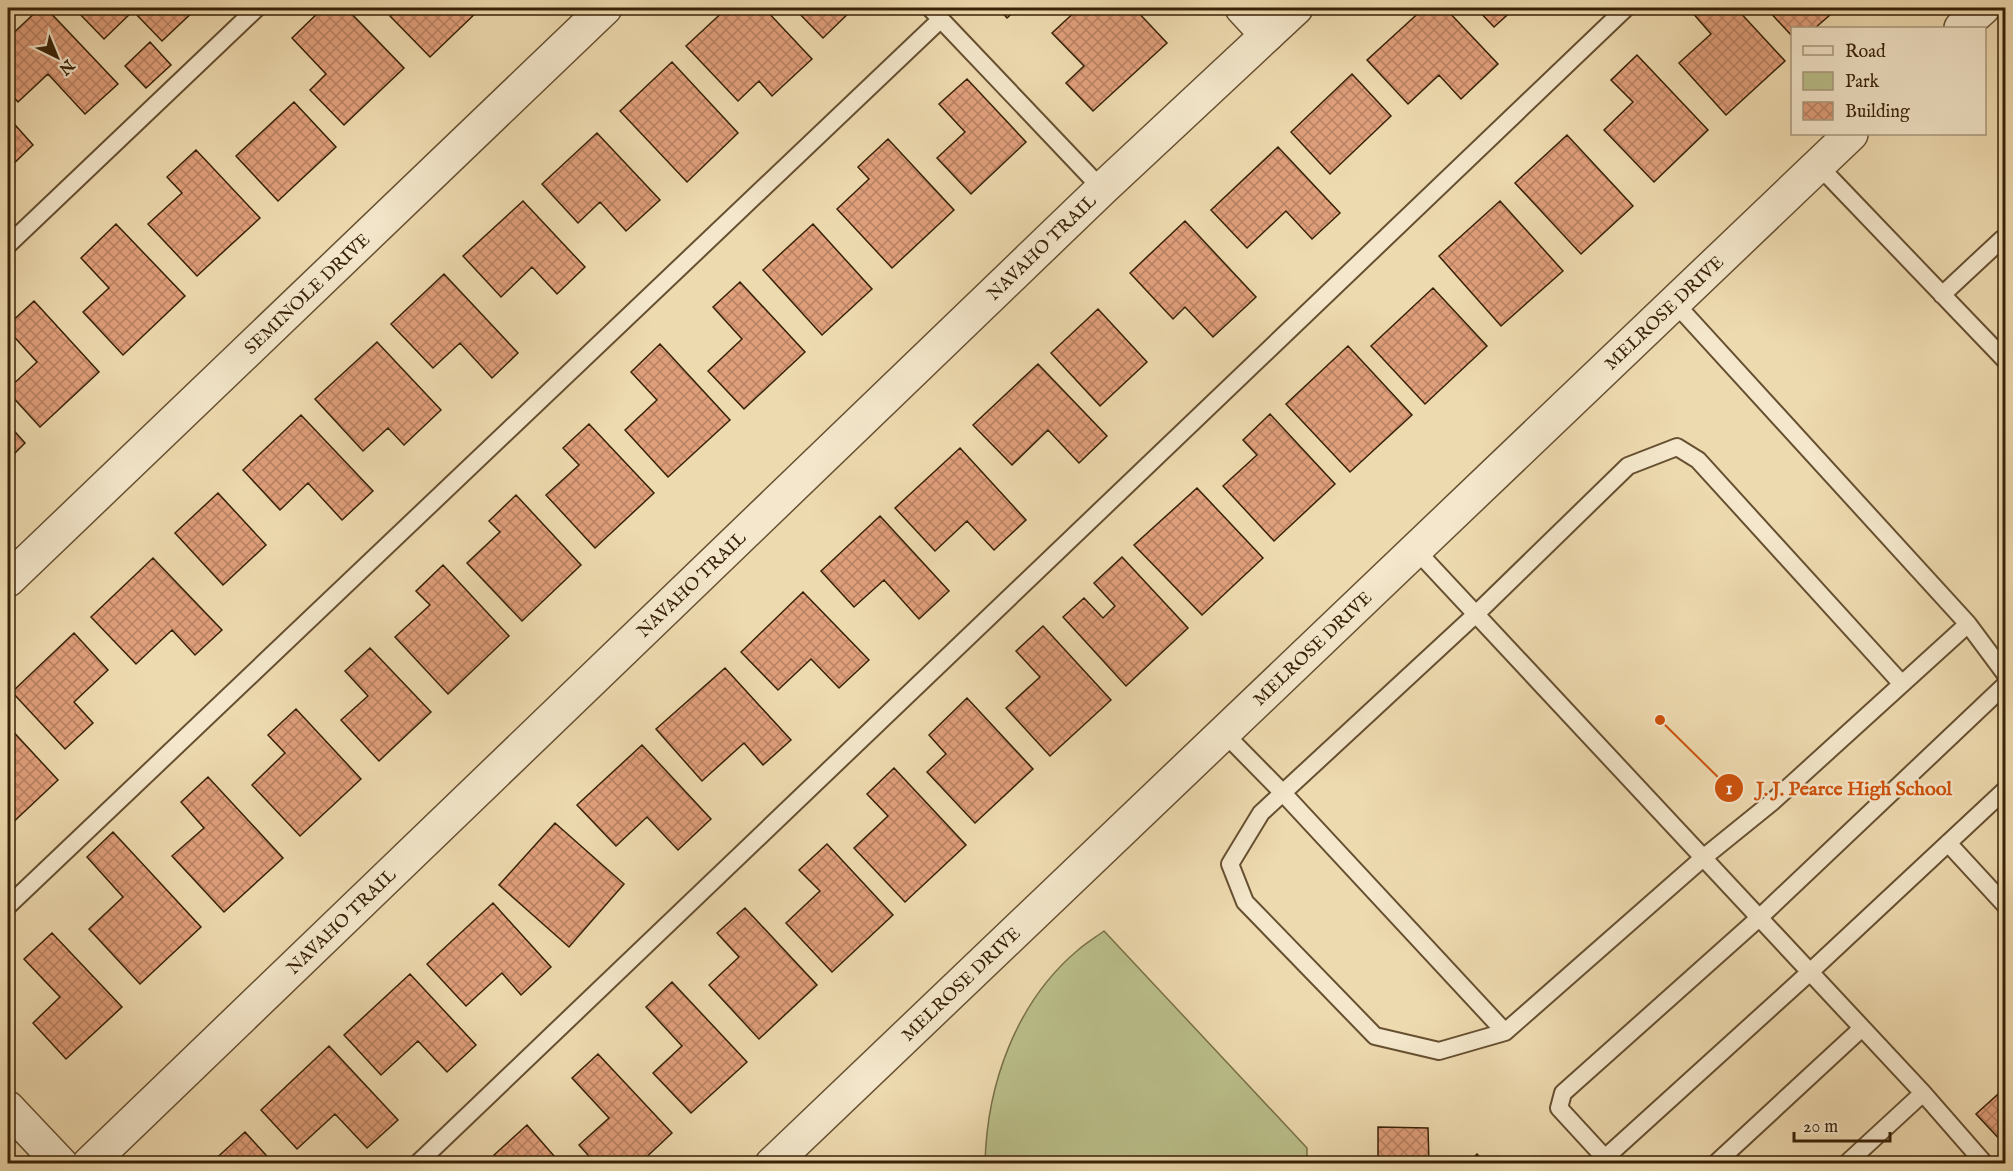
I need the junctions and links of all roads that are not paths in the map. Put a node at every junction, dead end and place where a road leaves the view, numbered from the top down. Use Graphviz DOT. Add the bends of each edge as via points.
graph roads {
  1 [pos="257,8"];
  2 [pos="605,8"];
  3 [pos="1242,8"];
  4 [pos="1296,8"];
  5 [pos="1626,8"];
  6 [pos="1983,8"];
  7 [pos="935,14"];
  8 [pos="1962,27"];
  9 [pos="1267,35"];
  10 [pos="1850,135"];
  11 [pos="1818,165"];
  12 [pos="1102,189"];
  13 [pos="2002,239"];
  14 [pos="8,245"];
  15 [pos="1942,295"];
  16 [pos="1674,302"];
  17 [pos="2006,361"];
  18 [pos="1415,549"];
  19 [pos="8,580"];
  20 [pos="1475,615"];
  21 [pos="1968,624"];
  22 [pos="2006,675"];
  23 [pos="1902,684"];
  24 [pos="2006,684"];
  25 [pos="1224,733"];
  26 [pos="2006,789"];
  27 [pos="1283,793"];
  28 [pos="1948,843"];
  29 [pos="1703,858"];
  30 [pos="8,906"];
  31 [pos="2006,906"];
  32 [pos="1759,918"];
  33 [pos="1810,972"];
  34 [pos="1862,1028"];
  35 [pos="1505,1032"];
  36 [pos="1923,1093"];
  37 [pos="8,1108"];
  38 [pos="1608,1161"];
  39 [pos="61,1164"];
  40 [pos="89,1164"];
  41 [pos="417,1164"];
  42 [pos="772,1164"];
  43 [pos="1715,1164"];
  44 [pos="1846,1164"];
  45 [pos="1985,1164"];
  1 -- 14 [label="lane"];
  2 -- 19 [label="street, SEMINOLE DRIVE"];
  3 -- 9 [label="street"];
  4 -- 9 [label="street, NAVAHO TRAIL"];
  5 -- 41 [label="lane"];
  6 -- 8 [label="street"];
  7 -- 12 [label="lane"];
  7 -- 30 [label="lane" via="572,368"];
  9 -- 12 [label="street, NAVAHO TRAIL"];
  10 -- 11 [label="street, MELROSE DRIVE"];
  11 -- 15 [label="lane"];
  11 -- 16 [label="street, MELROSE DRIVE"];
  12 -- 40 [label="street, NAVAHO TRAIL"];
  13 -- 15 [label="lane"];
  15 -- 17 [label="lane"];
  16 -- 18 [label="street, MELROSE DRIVE"];
  16 -- 21 [label="lane"];
  18 -- 20 [label="lane"];
  18 -- 25 [label="street, MELROSE DRIVE"];
  20 -- 23 [label="lane" via="1628,466 1677,447 1698,460"];
  20 -- 27 [label="lane"];
  20 -- 29 [label="lane"];
  21 -- 22 [label="lane"];
  21 -- 23 [label="lane"];
  23 -- 29 [label="lane" via="1771,803"];
  24 -- 32 [label="lane"];
  25 -- 27 [label="lane"];
  25 -- 42 [label="street, MELROSE DRIVE"];
  26 -- 28 [label="lane"];
  27 -- 35 [label="lane"];
  27 -- 35 [label="lane" via="1261,813 1230,864 1245,902 1375,1036 1439,1051"];
  28 -- 31 [label="lane"];
  28 -- 33 [label="lane"];
  29 -- 32 [label="lane"];
  29 -- 35 [label="lane"];
  32 -- 33 [label="lane"];
  32 -- 38 [label="lane" via="1563,1093 1559,1108"];
  33 -- 34 [label="lane"];
  33 -- 38 [label="lane"];
  34 -- 36 [label="lane"];
  34 -- 43 [label="lane"];
  36 -- 44 [label="lane"];
  36 -- 45 [label="lane"];
  37 -- 39 [label="street"];
}
